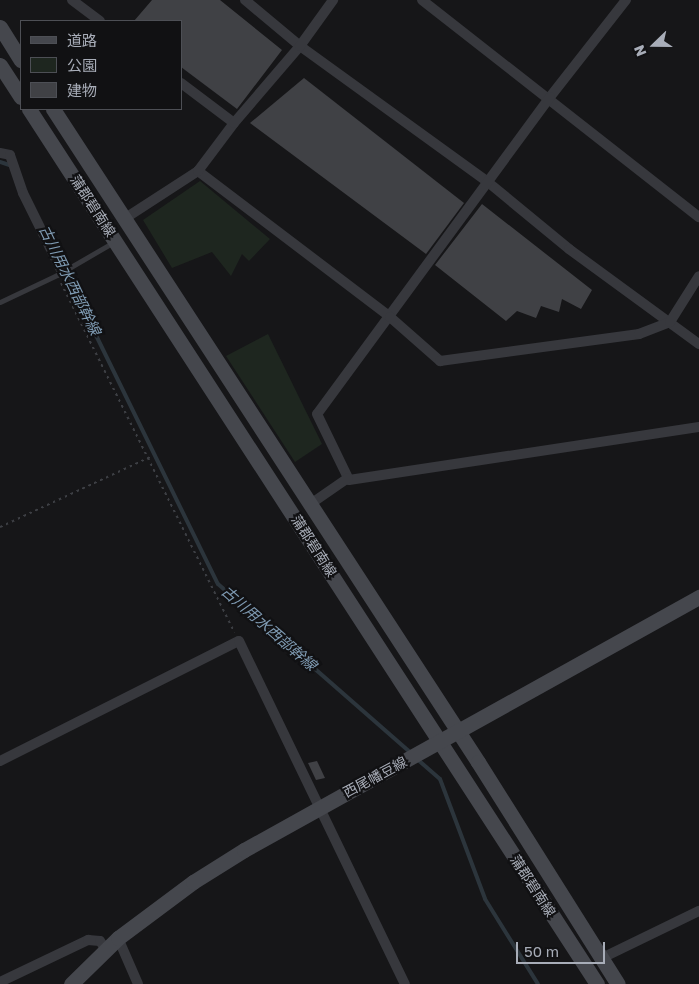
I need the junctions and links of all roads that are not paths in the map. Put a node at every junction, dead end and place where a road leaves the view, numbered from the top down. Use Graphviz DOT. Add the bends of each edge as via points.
graph roads {
  1 [pos="72,0"];
  2 [pos="245,0"];
  3 [pos="333,0"];
  4 [pos="422,0"];
  5 [pos="626,0"];
  6 [pos="99,20"];
  7 [pos="0,27"];
  8 [pos="300,46"];
  9 [pos="20,58"];
  10 [pos="0,65"];
  11 [pos="182,84"];
  12 [pos="20,95"];
  13 [pos="550,97"];
  14 [pos="30,110"];
  15 [pos="54,110"];
  16 [pos="234,123"];
  17 [pos="0,153"];
  18 [pos="198,171"];
  19 [pos="489,183"];
  20 [pos="699,217"];
  21 [pos="124,219"];
  22 [pos="116,241"];
  23 [pos="60,274"];
  24 [pos="699,276"];
  25 [pos="0,302"];
  26 [pos="390,317"];
  27 [pos="670,322"];
  28 [pos="698,341"];
  29 [pos="699,427"];
  30 [pos="348,478"];
  31 [pos="309,505"];
  32 [pos="699,597"];
  33 [pos="458,730"];
  34 [pos="435,744"];
  35 [pos="0,761"];
  36 [pos="318,806"];
  37 [pos="699,911"];
  38 [pos="118,938"];
  39 [pos="106,950"];
  40 [pos="602,958"];
  41 [pos="0,982"];
  42 [pos="71,984"];
  43 [pos="138,984"];
  44 [pos="405,984"];
  45 [pos="597,984"];
  46 [pos="618,984"];
  1 -- 6 [label="street"];
  2 -- 8 [label="street"];
  3 -- 8 [label="street"];
  4 -- 13 [label="street"];
  5 -- 13 [label="street"];
  7 -- 9 [label="main road"];
  8 -- 16 [label="street"];
  8 -- 19 [label="street"];
  10 -- 12 [label="main road"];
  11 -- 16 [label="street"];
  13 -- 19 [label="street"];
  13 -- 20 [label="street"];
  14 -- 22 [label="main road, 蒲郡碧南線"];
  15 -- 21 [label="main road, 蒲郡碧南線"];
  16 -- 18 [label="street"];
  17 -- 23 [label="street" via="10,155"];
  18 -- 21 [label="street"];
  18 -- 26 [label="street"];
  19 -- 26 [label="street"];
  19 -- 27 [label="street" via="569,249"];
  21 -- 31 [label="main road, 蒲郡碧南線"];
  22 -- 23 [label="lane"];
  22 -- 34 [label="main road, 蒲郡碧南線"];
  23 -- 25 [label="lane"];
  24 -- 27 [label="street"];
  26 -- 27 [label="street" via="440,361 639,334"];
  26 -- 30 [label="street" via="317,414"];
  27 -- 28 [label="street"];
  29 -- 30 [label="street"];
  30 -- 31 [label="street"];
  31 -- 33 [label="main road, 蒲郡碧南線"];
  32 -- 33 [label="main road, 西尾幡豆線"];
  33 -- 34 [label="main road, 西尾幡豆線"];
  33 -- 40 [label="main road, 蒲郡碧南線"];
  34 -- 36 [label="main road, 西尾幡豆線"];
  34 -- 45 [label="main road, 蒲郡碧南線"];
  35 -- 36 [label="street" via="239,641"];
  36 -- 38 [label="main road, 西尾幡豆線" via="193,882"];
  36 -- 44 [label="street"];
  37 -- 40 [label="street"];
  38 -- 39 [label="main road, 西尾幡豆線"];
  38 -- 43 [label="street"];
  39 -- 41 [label="street" via="100,942 88,940"];
  39 -- 42 [label="main road, 西尾幡豆線"];
  40 -- 46 [label="main road, 蒲郡碧南線"];
}
